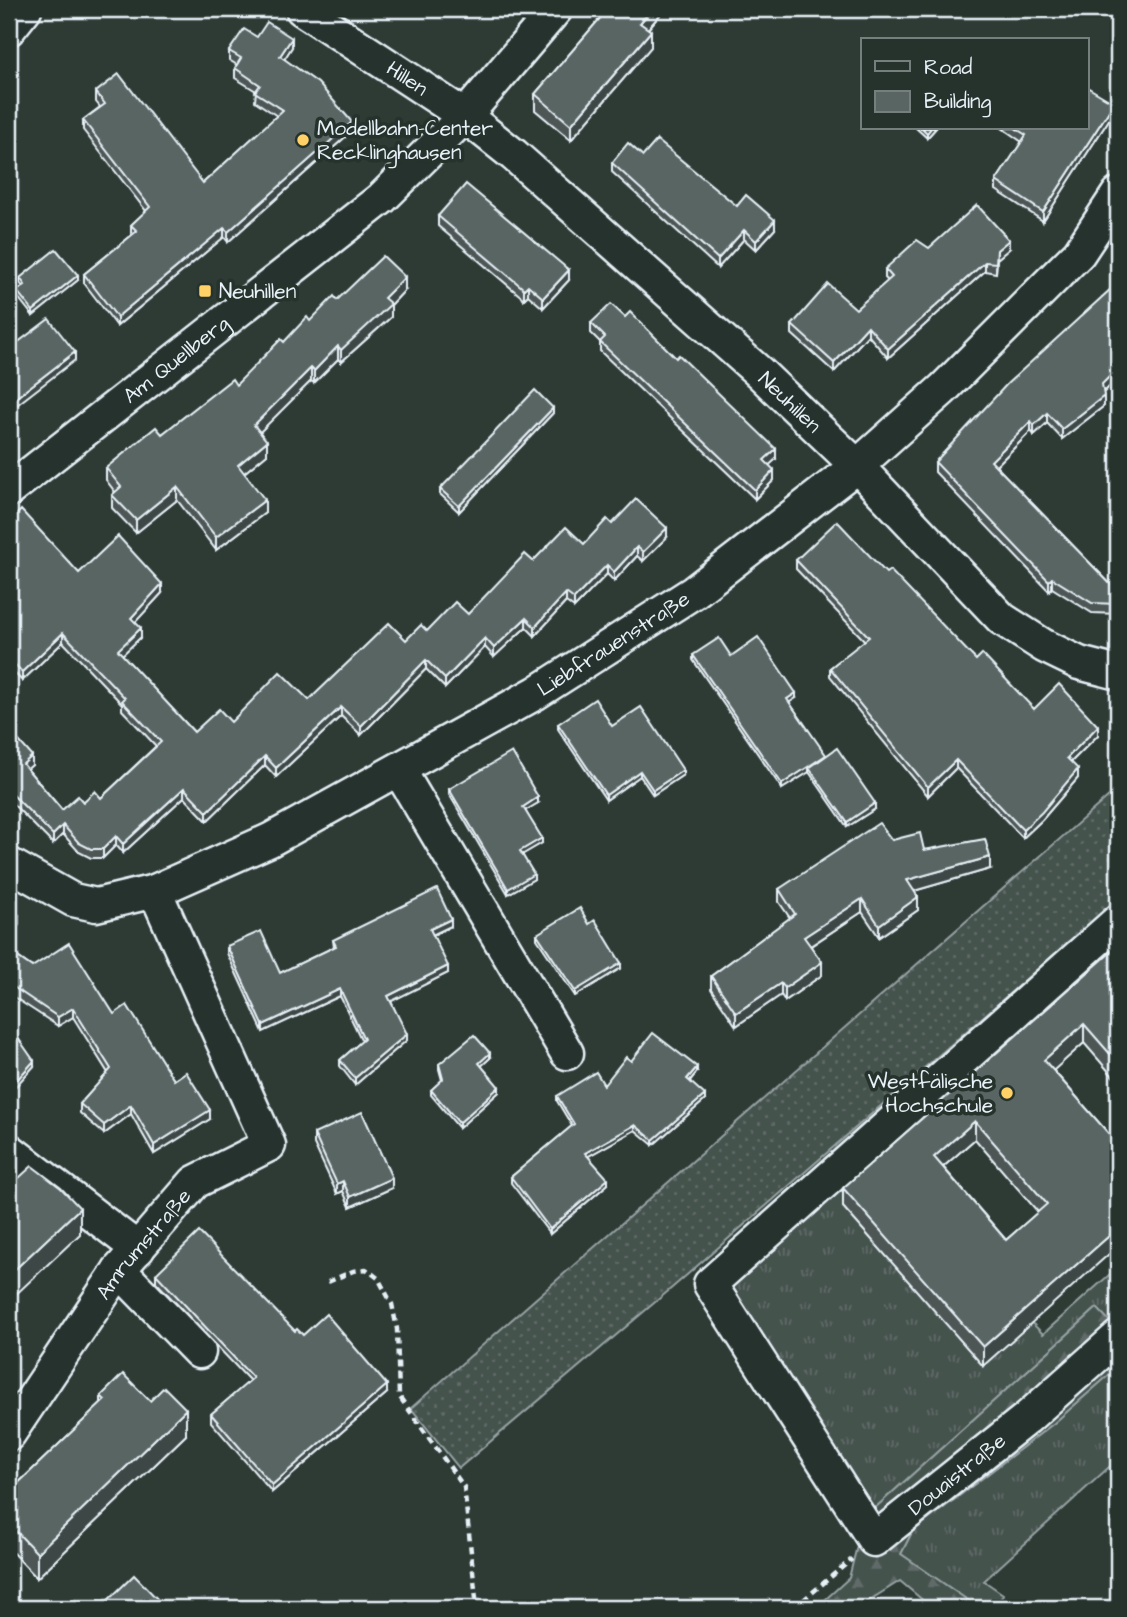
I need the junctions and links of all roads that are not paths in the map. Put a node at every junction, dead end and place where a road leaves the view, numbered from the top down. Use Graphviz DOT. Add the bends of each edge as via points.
graph roads {
  1 [pos="25,9"];
  2 [pos="302,9"];
  3 [pos="556,9"];
  4 [pos="9,29"];
  5 [pos="465,116"];
  6 [pos="1118,194"];
  7 [pos="857,466"];
  8 [pos="9,490"];
  9 [pos="1118,673"];
  10 [pos="399,770"];
  11 [pos="9,864"];
  12 [pos="155,891"];
  13 [pos="1118,921"];
  14 [pos="568,1053"];
  15 [pos="9,1150"];
  16 [pos="128,1260"];
  17 [pos="1118,1337"];
  18 [pos="199,1352"];
  19 [pos="18,1397"];
  20 [pos="9,1434"];
  1 -- 4 [label="street"];
  2 -- 5 [label="street, Hillen"];
  3 -- 5 [label="street"];
  5 -- 7 [label="street, Neuhillen" via="760,373"];
  5 -- 8 [label="street, Am Quellberg" via="382,198"];
  6 -- 7 [label="street, Liebfrauenstraße" via="1079,253"];
  7 -- 9 [label="street, Neuhillen" via="1002,619 1079,663"];
  7 -- 10 [label="street, Liebfrauenstraße" via="694,593 536,693"];
  10 -- 12 [label="street, Liebfrauenstraße" via="270,840"];
  10 -- 14 [label="street"];
  11 -- 12 [label="street, Liebfrauenstraße" via="73,900 96,905"];
  12 -- 16 [label="street, Amrumstraße" via="269,1145 195,1182"];
  13 -- 17 [label="street, Douaistraße" via="710,1284 874,1540 1027,1418"];
  15 -- 16 [label="street"];
  16 -- 18 [label="street"];
  16 -- 19 [label="street, Amrumstraße"];
  19 -- 20 [label="street, Amrumstraße"];
}
